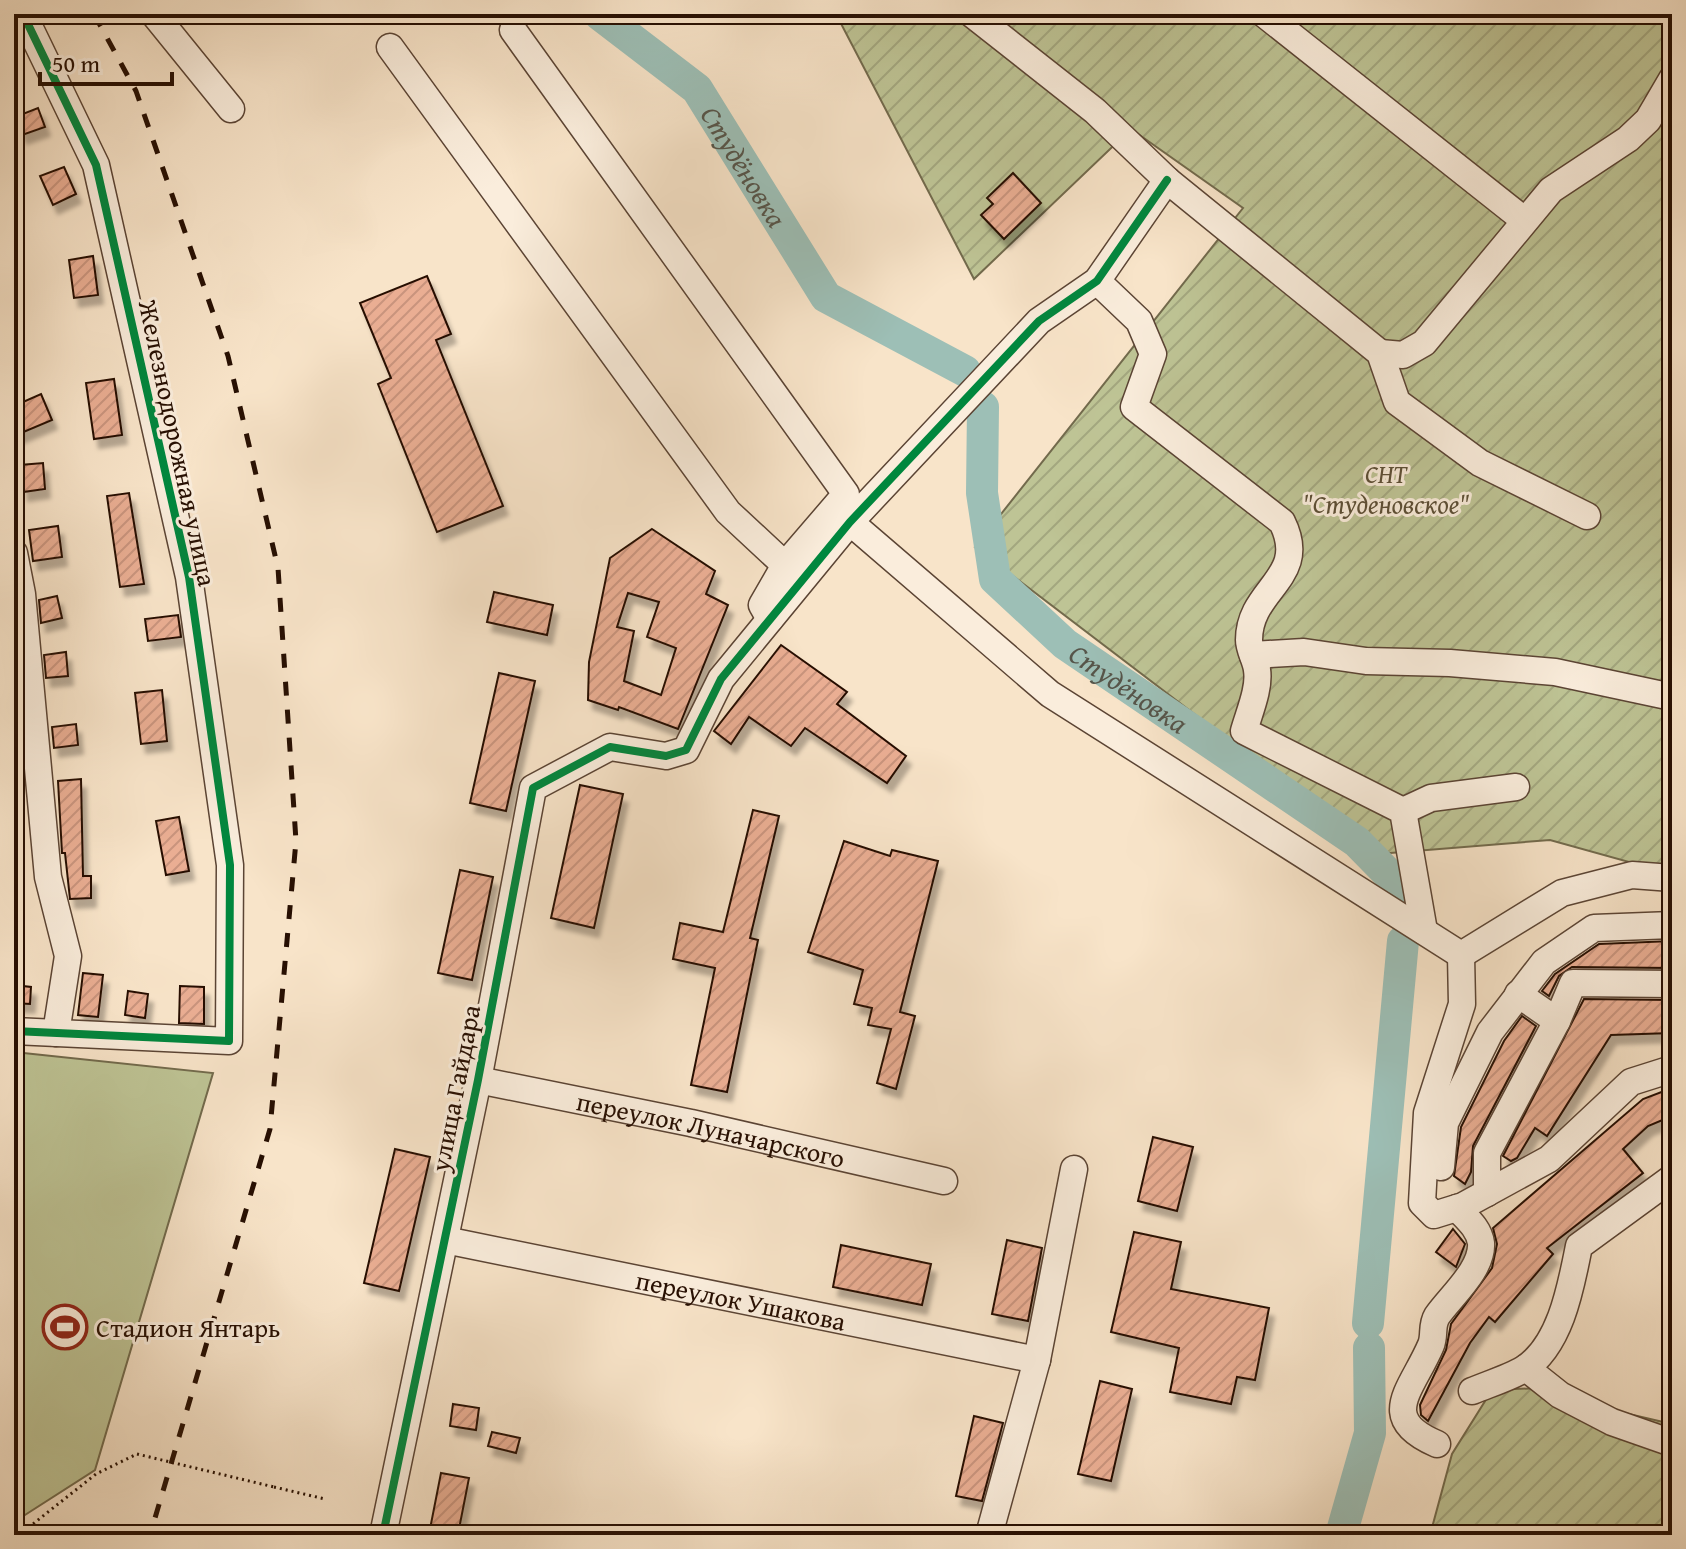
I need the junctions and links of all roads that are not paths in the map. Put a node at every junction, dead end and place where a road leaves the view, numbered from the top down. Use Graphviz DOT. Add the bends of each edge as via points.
graph roads {
  1 [pos="23,14"];
  2 [pos="154,14"];
  3 [pos="972,14"];
  4 [pos="1264,14"];
  5 [pos="513,30"];
  6 [pos="390,47"];
  7 [pos="1672,79"];
  8 [pos="231,109"];
  9 [pos="1167,180"];
  10 [pos="1524,220"];
  11 [pos="1097,281"];
  12 [pos="1380,353"];
  13 [pos="1587,516"];
  14 [pos="850,522"];
  15 [pos="14,553"];
  16 [pos="785,565"];
  17 [pos="770,619"];
  18 [pos="1253,655"];
  19 [pos="1672,697"];
  20 [pos="1516,787"];
  21 [pos="1403,811"];
  22 [pos="1672,878"];
  23 [pos="1672,925"];
  24 [pos="1424,931"];
  25 [pos="1461,955"];
  26 [pos="1672,984"];
  27 [pos="1518,994"];
  28 [pos="1557,1021"];
  29 [pos="14,1031"];
  30 [pos="56,1033"];
  31 [pos="1672,1069"];
  32 [pos="478,1080"];
  33 [pos="1074,1169"];
  34 [pos="1672,1178"];
  35 [pos="944,1181"];
  36 [pos="1487,1193"];
  37 [pos="1447,1211"];
  38 [pos="445,1240"];
  39 [pos="1037,1360"];
  40 [pos="1526,1368"];
  41 [pos="1472,1391"];
  42 [pos="1668,1439"];
  43 [pos="1437,1444"];
  44 [pos="383,1535"];
  45 [pos="989,1535"];
  1 -- 30 [label="street, Железнодорожная улица" via="96,165 189,577 230,865 229,1041"];
  2 -- 8 [label="street"];
  3 -- 9 [label="street" via="1095,111"];
  4 -- 10 [label="street"];
  5 -- 16 [label="street" via="846,494"];
  6 -- 16 [label="street" via="728,512"];
  7 -- 10 [label="street" via="1648,120 1551,190"];
  9 -- 11 [label="street"];
  9 -- 12 [label="street"];
  10 -- 12 [label="street" via="1424,343 1403,355"];
  11 -- 14 [label="street" via="1039,321"];
  11 -- 18 [label="street" via="1139,321 1153,354 1134,407 1282,522 1292,542 1291,557 1257,610 1249,640"];
  12 -- 13 [label="street" via="1397,402 1480,463"];
  14 -- 17 [label="street"];
  14 -- 24 [label="street" via="1050,694"];
  15 -- 30 [label="street" via="48,877 68,956"];
  16 -- 17 [label="street" via="762,605"];
  17 -- 32 [label="street, улица Гайдара" via="721,679 686,750 666,756 610,747 533,788"];
  18 -- 19 [label="street" via="1304,652 1366,661 1555,672"];
  18 -- 21 [label="street" via="1258,673 1244,731"];
  20 -- 21 [label="street" via="1431,798"];
  21 -- 24 [label="street"];
  22 -- 25 [label="street" via="1632,875 1562,893"];
  23 -- 27 [label="street" via="1594,928 1544,962"];
  24 -- 25 [label="street"];
  25 -- 37 [label="street" via="1462,1004 1427,1113 1422,1203 1434,1215"];
  26 -- 28 [label="street" via="1573,983"];
  27 -- 28 [label="street"];
  27 -- 37 [label="street" via="1490,1032 1445,1123"];
  28 -- 36 [label="street" via="1487,1153"];
  29 -- 30 [label="street"];
  31 -- 36 [label="street" via="1631,1082 1549,1159"];
  32 -- 35 [label="street, переулок Луначарского"];
  32 -- 38 [label="street, улица Гайдара"];
  33 -- 39 [label="street"];
  34 -- 40 [label="street" via="1579,1246 1551,1339"];
  36 -- 37 [label="street"];
  37 -- 43 [label="street" via="1477,1230 1481,1245 1474,1267 1432,1324 1433,1340 1402,1417 1411,1433"];
  38 -- 39 [label="street, переулок Ушакова"];
  38 -- 44 [label="street, улица Гайдара"];
  39 -- 45 [label="street"];
  40 -- 41 [label="street"];
  40 -- 42 [label="street" via="1560,1395 1612,1422"];
}
